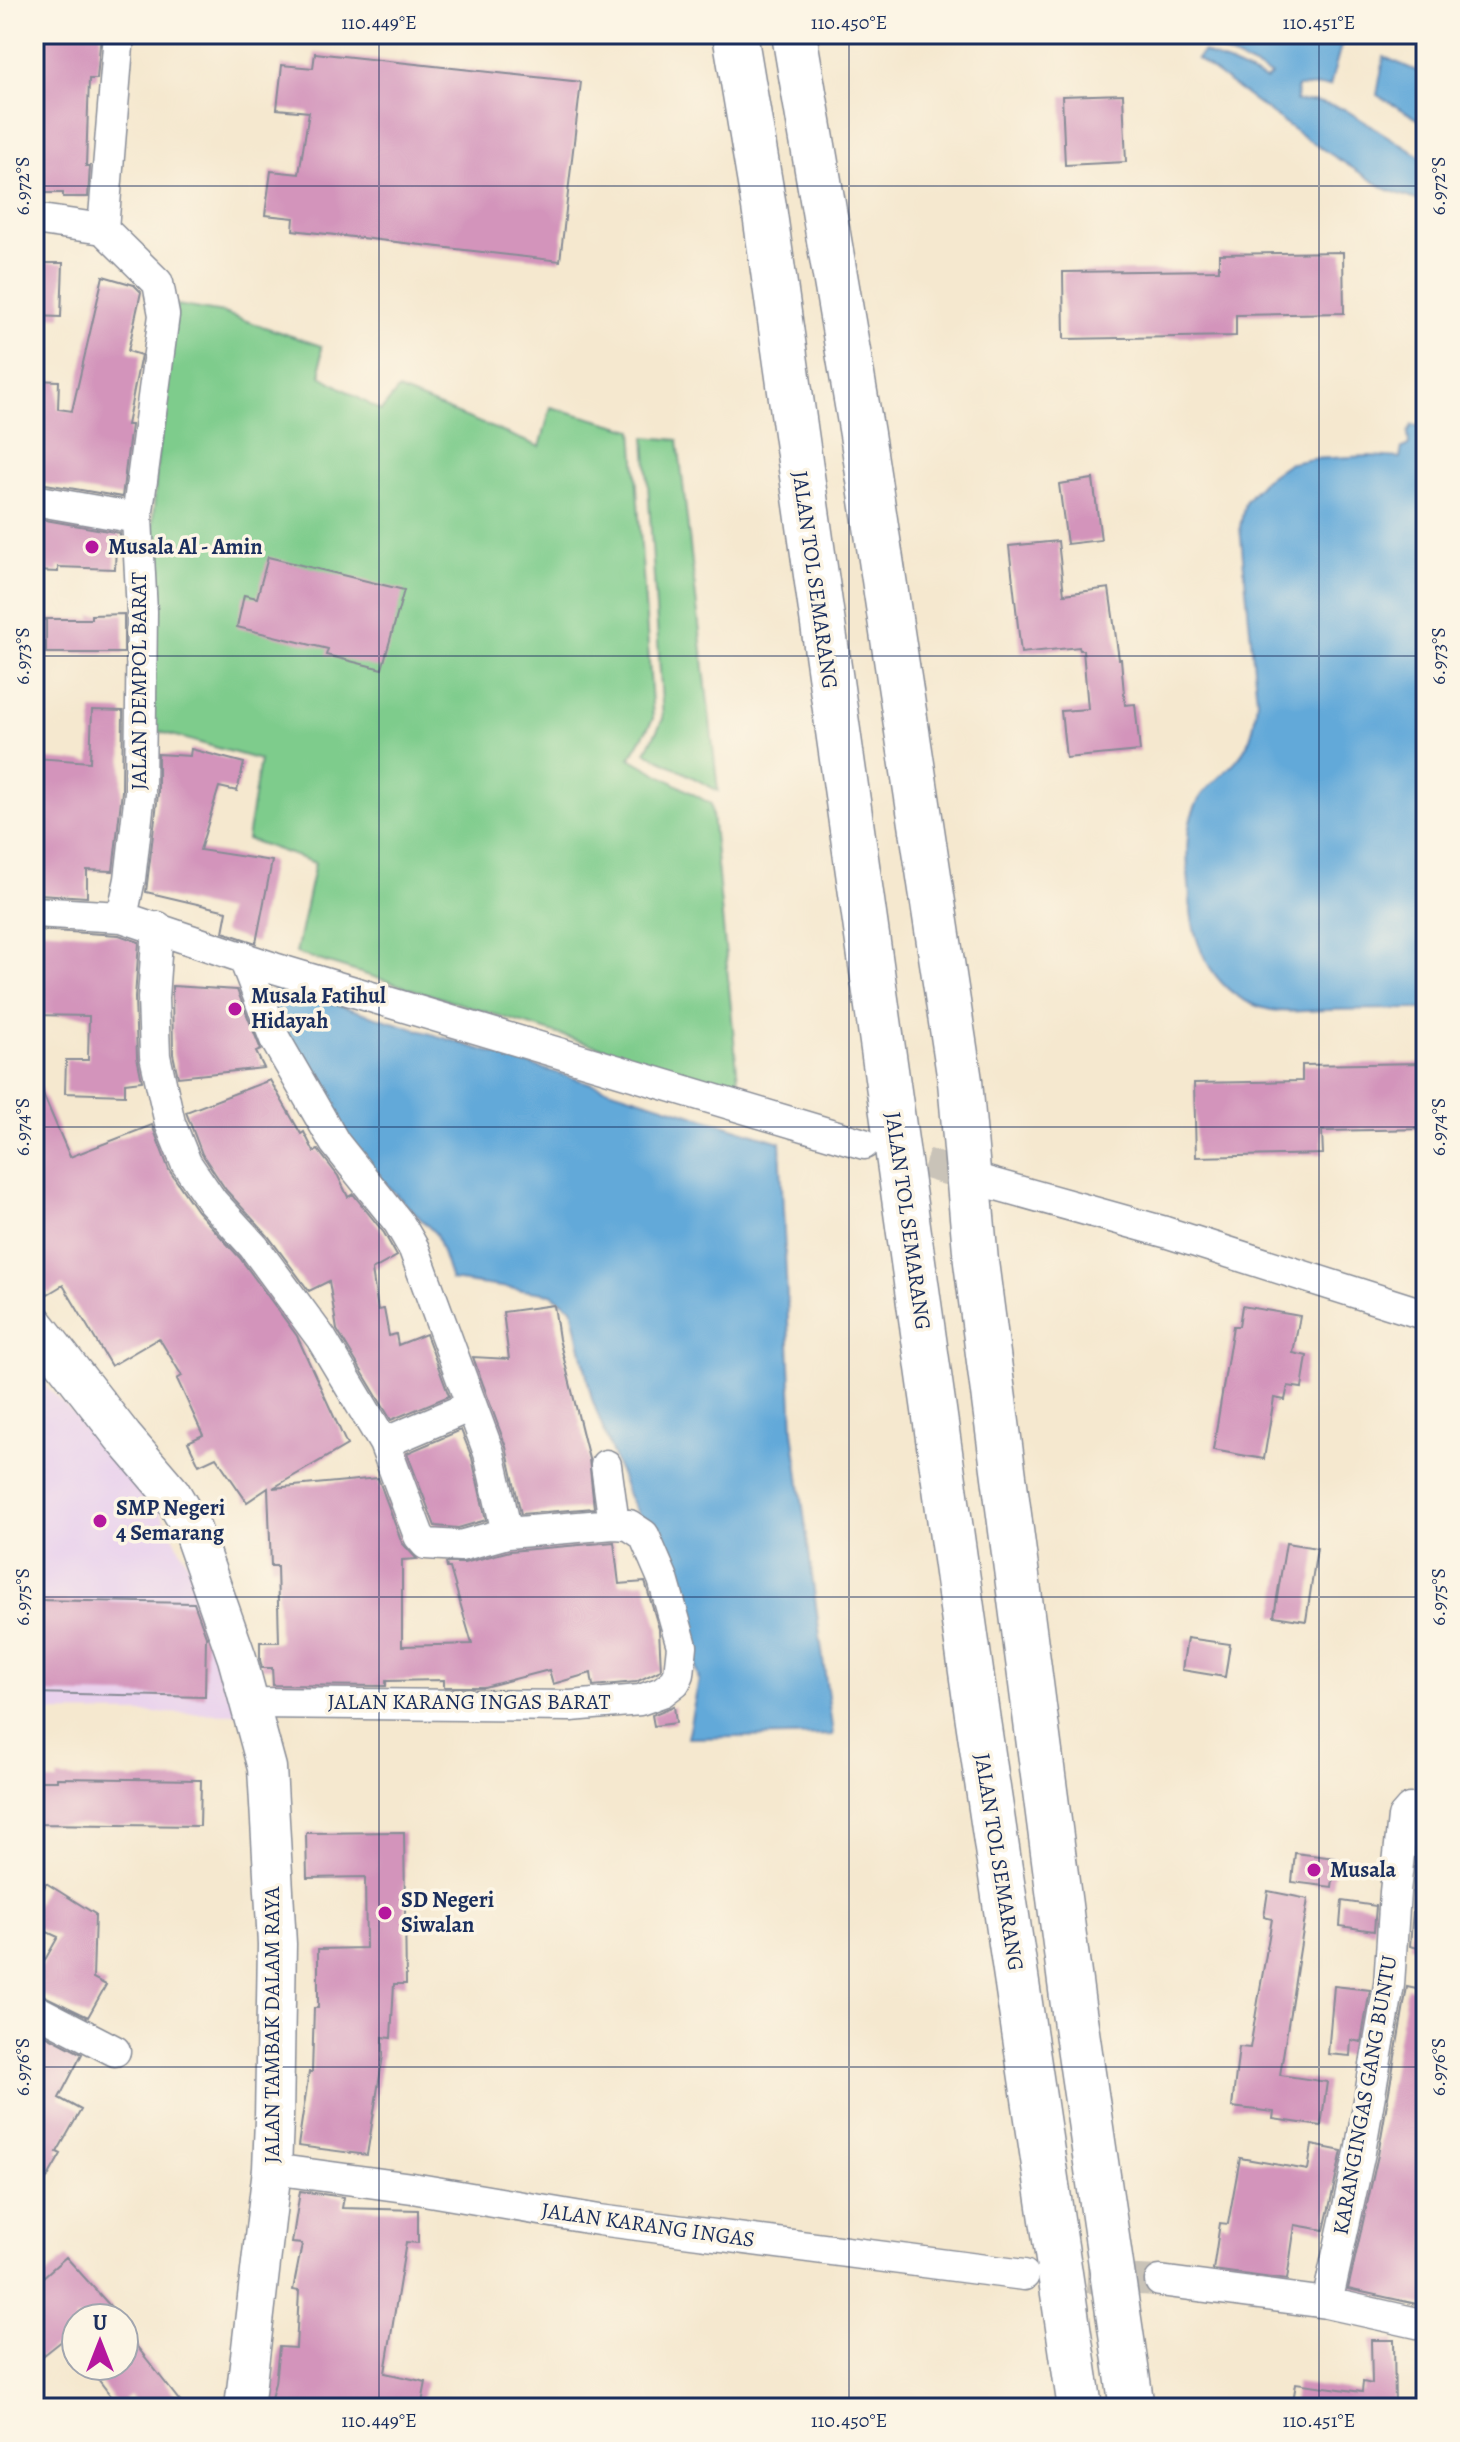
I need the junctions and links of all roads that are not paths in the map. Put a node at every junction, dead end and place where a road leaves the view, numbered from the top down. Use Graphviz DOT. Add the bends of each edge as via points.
graph roads {
  1 [pos="119,34"];
  2 [pos="735,34"];
  3 [pos="794,34"];
  4 [pos="34,219"];
  5 [pos="103,229"];
  6 [pos="34,500"];
  7 [pos="137,518"];
  8 [pos="34,912"];
  9 [pos="122,917"];
  10 [pos="158,927"];
  11 [pos="243,956"];
  12 [pos="864,1144"];
  13 [pos="972,1178"];
  14 [pos="1426,1315"];
  15 [pos="34,1323"];
  16 [pos="471,1406"];
  17 [pos="384,1443"];
  18 [pos="606,1465"];
  19 [pos="614,1524"];
  20 [pos="507,1533"];
  21 [pos="251,1703"];
  22 [pos="1426,1811"];
  23 [pos="34,2009"];
  24 [pos="115,2051"];
  25 [pos="272,2169"];
  26 [pos="1024,2275"];
  27 [pos="1160,2281"];
  28 [pos="1327,2303"];
  29 [pos="1426,2325"];
  30 [pos="244,2408"];
  31 [pos="1080,2408"];
  32 [pos="1132,2408"];
  1 -- 5 [label="street"];
  2 -- 31 [label="highway, JALAN TOL SEMARANG"];
  3 -- 32 [label="highway" via="862,434 958,1065 976,1262"];
  4 -- 5 [label="street"];
  5 -- 7 [label="street, JALAN DEMPOL BARAT" via="158,283 164,315"];
  6 -- 7 [label="street"];
  7 -- 9 [label="street, JALAN DEMPOL BARAT" via="140,792"];
  8 -- 9 [label="street"];
  9 -- 10 [label="street"];
  10 -- 11 [label="street"];
  10 -- 17 [label="street" via="155,1056 170,1123 186,1163 321,1338"];
  11 -- 12 [label="street"];
  11 -- 16 [label="street" via="275,1039 335,1143 414,1249"];
  13 -- 14 [label="street" via="1165,1232"];
  15 -- 21 [label="street, JALAN TAMBAK DALAM RAYA" via="171,1493 191,1527"];
  16 -- 17 [label="street"];
  16 -- 20 [label="street" via="489,1453"];
  17 -- 20 [label="street" via="426,1544 460,1546"];
  18 -- 19 [label="street"];
  19 -- 20 [label="street"];
  19 -- 21 [label="street, JALAN KARANG INGAS BARAT" via="629,1525 644,1535 663,1579 682,1646 679,1674 662,1692 640,1700 571,1706"];
  21 -- 25 [label="street, JALAN TAMBAK DALAM RAYA" via="267,1768 277,1944"];
  22 -- 28 [label="street, KARANGINGAS GANG BUNTU" via="1410,1809 1403,1817 1389,1985"];
  23 -- 24 [label="street"];
  25 -- 26 [label="street, JALAN KARANG INGAS" via="599,2220"];
  25 -- 30 [label="street, JALAN TAMBAK DALAM RAYA"];
  27 -- 28 [label="street"];
  28 -- 29 [label="street"];
}
